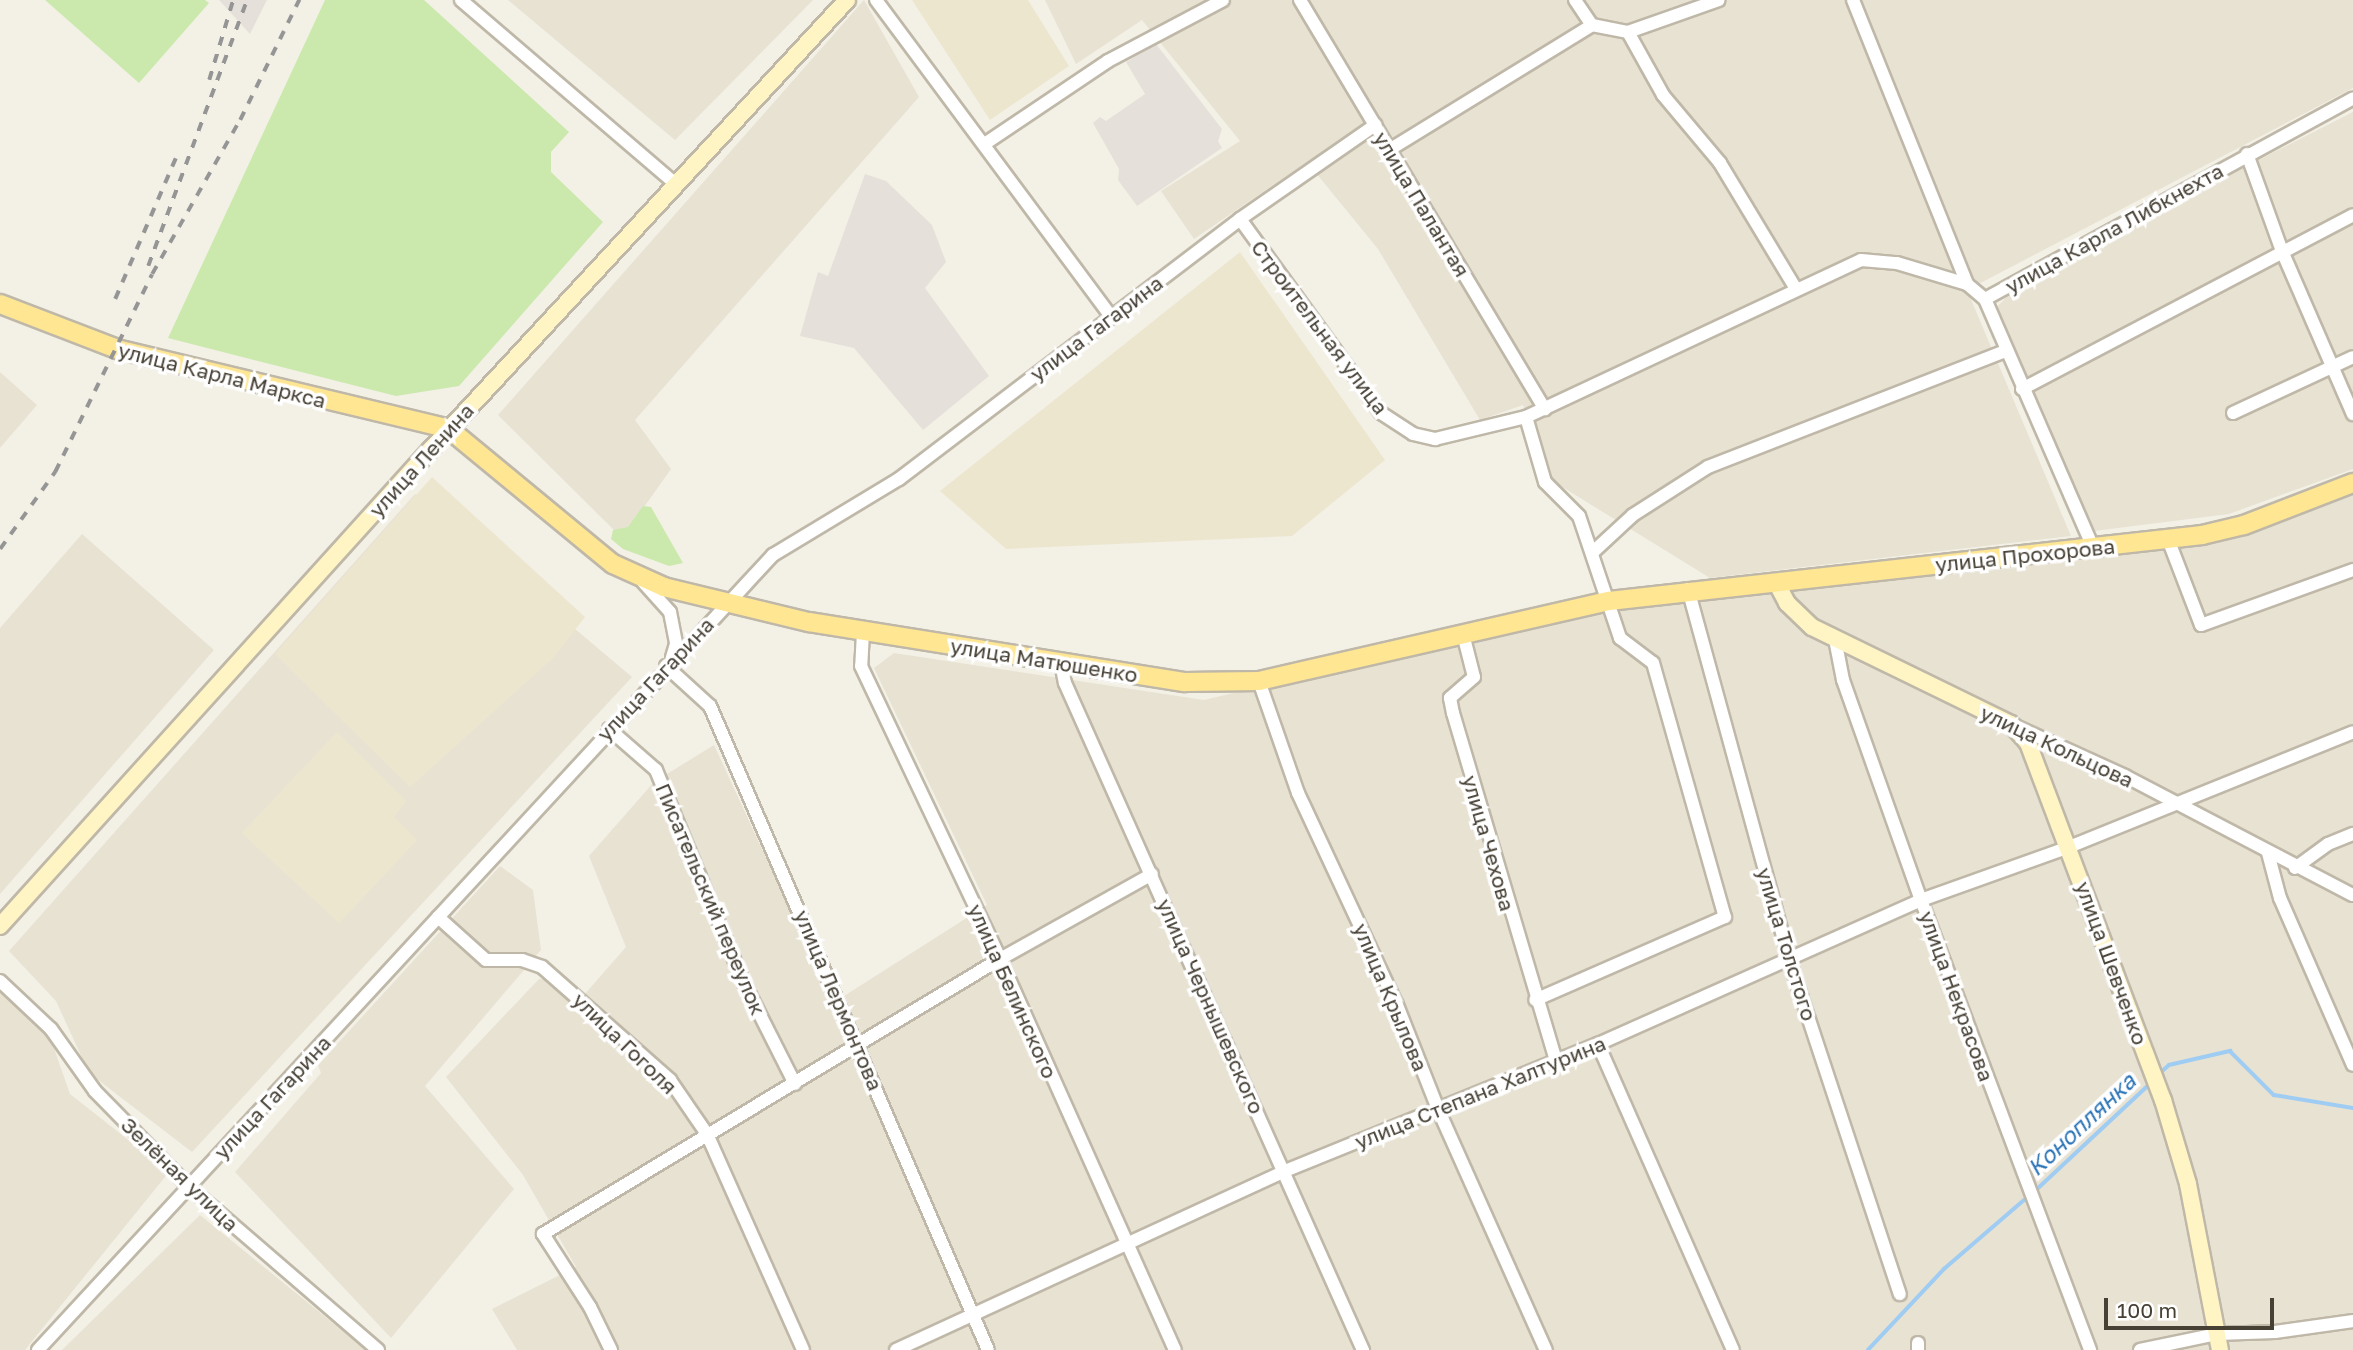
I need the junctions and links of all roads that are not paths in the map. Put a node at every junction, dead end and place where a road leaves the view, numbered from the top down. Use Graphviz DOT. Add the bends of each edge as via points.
graph roads {
  1 [pos="461,0"];
  2 [pos="848,0"];
  3 [pos="876,0"];
  4 [pos="1223,0"];
  5 [pos="1300,0"];
  6 [pos="1575,0"];
  7 [pos="1719,0"];
  8 [pos="1853,0"];
  9 [pos="1592,25"];
  10 [pos="1628,32"];
  11 [pos="2353,98"];
  12 [pos="1375,125"];
  13 [pos="986,143"];
  14 [pos="1389,150"];
  15 [pos="2246,154"];
  16 [pos="677,185"];
  17 [pos="2353,215"];
  18 [pos="1240,219"];
  19 [pos="2282,251"];
  20 [pos="1967,284"];
  21 [pos="1796,289"];
  22 [pos="1985,299"];
  23 [pos="2,309"];
  24 [pos="1111,317"];
  25 [pos="2005,351"];
  26 [pos="2353,357"];
  27 [pos="2330,368"];
  28 [pos="2022,389"];
  29 [pos="1545,409"];
  30 [pos="2233,412"];
  31 [pos="2353,415"];
  32 [pos="1526,417"];
  33 [pos="449,429"];
  34 [pos="2353,483"];
  35 [pos="2168,539"];
  36 [pos="2093,547"];
  37 [pos="1593,552"];
  38 [pos="2353,570"];
  39 [pos="641,579"];
  40 [pos="1776,582"];
  41 [pos="1688,589"];
  42 [pos="1609,601"];
  43 [pos="726,603"];
  44 [pos="863,632"];
  45 [pos="1462,634"];
  46 [pos="1835,639"];
  47 [pos="668,663"];
  48 [pos="1061,663"];
  49 [pos="1259,681"];
  50 [pos="2011,724"];
  51 [pos="609,729"];
  52 [pos="2353,732"];
  53 [pos="2172,802"];
  54 [pos="2353,834"];
  55 [pos="2069,847"];
  56 [pos="2268,853"];
  57 [pos="2295,868"];
  58 [pos="1152,874"];
  59 [pos="2353,895"];
  60 [pos="1921,900"];
  61 [pos="438,918"];
  62 [pos="0,926"];
  63 [pos="1000,959"];
  64 [pos="1789,959"];
  65 [pos="0,981"];
  66 [pos="1535,1000"];
  67 [pos="1598,1044"];
  68 [pos="859,1046"];
  69 [pos="1556,1061"];
  70 [pos="2353,1065"];
  71 [pos="795,1084"];
  72 [pos="1438,1109"];
  73 [pos="707,1134"];
  74 [pos="1285,1171"];
  75 [pos="188,1186"];
  76 [pos="1125,1245"];
  77 [pos="1900,1294"];
  78 [pos="972,1312"];
  79 [pos="2353,1321"];
  80 [pos="2219,1342"];
  81 [pos="38,1350"];
  82 [pos="377,1350"];
  83 [pos="611,1350"];
  84 [pos="803,1350"];
  85 [pos="896,1350"];
  86 [pos="988,1350"];
  87 [pos="1175,1350"];
  88 [pos="1363,1350"];
  89 [pos="1546,1350"];
  90 [pos="1733,1350"];
  91 [pos="2090,1350"];
  92 [pos="2140,1350"];
  1 -- 16 [label="street"];
  2 -- 16 [label="main road, улица Ленина"];
  3 -- 13 [label="street"];
  4 -- 13 [label="street" via="1108,61"];
  5 -- 12 [label="street, улица Палантая"];
  6 -- 9 [label="street"];
  7 -- 10 [label="street"];
  8 -- 20 [label="street"];
  9 -- 10 [label="street"];
  9 -- 14 [label="street"];
  10 -- 21 [label="street" via="1663,94 1720,163"];
  11 -- 15 [label="street, улица Карла Либкнехта"];
  12 -- 14 [label="street, улица Палантая"];
  12 -- 18 [label="street, улица Гагарина"];
  13 -- 24 [label="street"];
  14 -- 29 [label="street, улица Палантая"];
  15 -- 19 [label="street"];
  15 -- 22 [label="street, улица Карла Либкнехта"];
  16 -- 33 [label="main road, улица Ленина"];
  17 -- 19 [label="street"];
  18 -- 24 [label="street, улица Гагарина"];
  18 -- 32 [label="street, Строительная улица" via="1391,422 1436,439"];
  19 -- 27 [label="street"];
  19 -- 28 [label="street"];
  20 -- 21 [label="street, улица Карла Либкнехта" via="1874,260 1848,265"];
  20 -- 22 [label="street, улица Карла Либкнехта"];
  21 -- 29 [label="street, улица Карла Либкнехта"];
  22 -- 25 [label="street"];
  23 -- 33 [label="main road, улица Карла Маркса" via="117,349"];
  24 -- 43 [label="street, улица Гагарина" via="899,479 772,555"];
  25 -- 28 [label="street"];
  25 -- 37 [label="street" via="1708,467 1633,515"];
  26 -- 27 [label="street"];
  27 -- 30 [label="street"];
  27 -- 31 [label="street"];
  28 -- 36 [label="street"];
  29 -- 32 [label="street, улица Карла Либкнехта"];
  32 -- 37 [label="street" via="1545,482 1570,503"];
  33 -- 39 [label="main road, улица Матюшенко" via="594,550"];
  33 -- 62 [label="main road, улица Ленина"];
  34 -- 35 [label="main road, улица Прохорова" via="2244,525"];
  35 -- 36 [label="main road, улица Прохорова"];
  35 -- 38 [label="street" via="2201,625"];
  36 -- 40 [label="main road, улица Прохорова"];
  37 -- 42 [label="street"];
  39 -- 43 [label="main road, улица Матюшенко"];
  39 -- 47 [label="street" via="670,612 676,644"];
  40 -- 41 [label="main road, улица Прохорова"];
  40 -- 46 [label="main road, улица Кольцова" via="1797,615"];
  41 -- 42 [label="main road, улица Матюшенко"];
  41 -- 64 [label="street, улица Толстого"];
  42 -- 45 [label="main road, улица Матюшенко"];
  42 -- 66 [label="street" via="1620,638 1653,663 1725,917"];
  43 -- 44 [label="main road, улица Матюшенко"];
  43 -- 47 [label="street, улица Гагарина"];
  44 -- 48 [label="main road, улица Матюшенко"];
  44 -- 63 [label="street, улица Белинского" via="861,666"];
  45 -- 49 [label="main road, улица Матюшенко"];
  45 -- 66 [label="street, улица Чехова" via="1474,677 1450,698"];
  46 -- 50 [label="main road, улица Кольцова"];
  46 -- 60 [label="street, улица Некрасова" via="1843,680"];
  47 -- 51 [label="street, улица Гагарина"];
  47 -- 68 [label="street, улица Лермонтова" via="710,706"];
  48 -- 49 [label="main road, улица Матюшенко" via="1185,682"];
  48 -- 58 [label="street, улица Чернышевского" via="1065,683"];
  49 -- 72 [label="street, улица Крылова" via="1298,793 1397,1005"];
  50 -- 53 [label="street, улица Кольцова"];
  50 -- 55 [label="main road, улица Шевченко" via="2039,762"];
  51 -- 61 [label="street, улица Гагарина"];
  51 -- 71 [label="street, Писательский переулок" via="656,770 744,983"];
  52 -- 53 [label="street, улица Степана Халтурина"];
  53 -- 55 [label="street, улица Степана Халтурина"];
  53 -- 56 [label="street, улица Кольцова"];
  54 -- 57 [label="street" via="2328,844"];
  55 -- 60 [label="street, улица Степана Халтурина"];
  55 -- 80 [label="main road, улица Шевченко" via="2163,1100 2188,1184"];
  56 -- 57 [label="street, улица Кольцова"];
  56 -- 70 [label="street" via="2280,898"];
  57 -- 59 [label="street, улица Кольцова"];
  58 -- 63 [label="street"];
  58 -- 74 [label="street, улица Чернышевского"];
  60 -- 64 [label="street, улица Степана Халтурина"];
  60 -- 91 [label="street, улица Некрасова"];
  61 -- 73 [label="street, улица Гоголя" via="486,960 522,960 556,977 670,1080"];
  61 -- 75 [label="street, улица Гагарина"];
  63 -- 68 [label="street"];
  63 -- 76 [label="street, улица Белинского"];
  64 -- 67 [label="street, улица Степана Халтурина"];
  64 -- 77 [label="street, улица Толстого"];
  65 -- 75 [label="street, Зелёная улица" via="51,1029 95,1091"];
  66 -- 69 [label="street, улица Чехова"];
  67 -- 69 [label="street, улица Степана Халтурина"];
  67 -- 90 [label="street"];
  68 -- 71 [label="street"];
  68 -- 78 [label="street, улица Лермонтова"];
  69 -- 72 [label="street, улица Степана Халтурина"];
  71 -- 73 [label="street"];
  72 -- 74 [label="street, улица Степана Халтурина"];
  72 -- 89 [label="street, улица Крылова"];
  73 -- 83 [label="street" via="544,1234"];
  73 -- 84 [label="street, улица Гоголя"];
  74 -- 76 [label="street, улица Степана Халтурина"];
  74 -- 88 [label="street, улица Чернышевского"];
  75 -- 81 [label="street, улица Гагарина"];
  75 -- 82 [label="street, Зелёная улица"];
  76 -- 78 [label="street, улица Степана Халтурина"];
  76 -- 87 [label="street, улица Белинского"];
  78 -- 85 [label="street, улица Степана Халтурина"];
  78 -- 86 [label="street, улица Лермонтова"];
  79 -- 80 [label="street"];
  80 -- 92 [label="street"];
}
